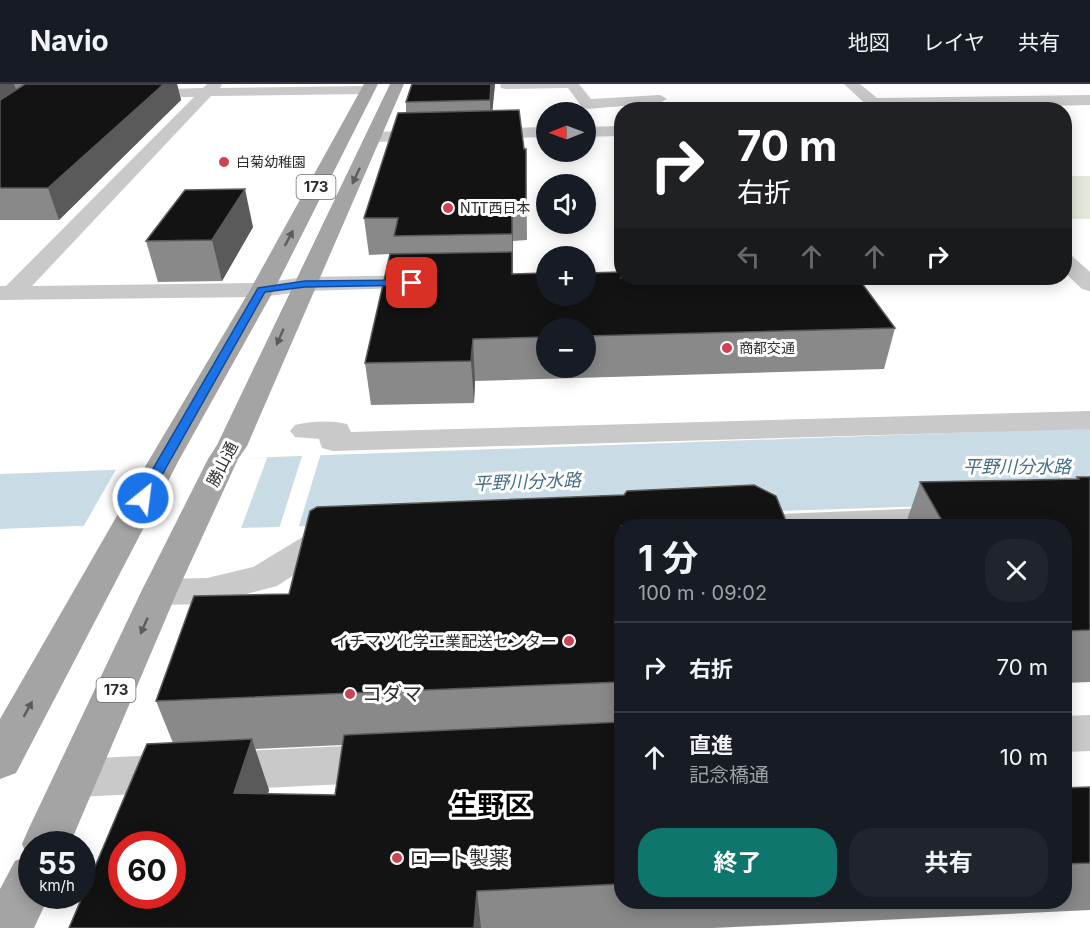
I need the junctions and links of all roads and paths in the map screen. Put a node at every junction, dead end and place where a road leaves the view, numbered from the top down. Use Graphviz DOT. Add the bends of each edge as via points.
graph roads {
  1 [pos="397,84"];
  2 [pos="570,84"];
  3 [pos="645,84"];
  4 [pos="851,84"];
  5 [pos="1069,84"];
  6 [pos="506,85"];
  7 [pos="369,87"];
  8 [pos="211,88"];
  9 [pos="951,90"];
  10 [pos="117,93"];
  11 [pos="1090,98"];
  12 [pos="660,99"];
  13 [pos="968,101"];
  14 [pos="614,102"];
  15 [pos="616,102"];
  16 [pos="663,102"];
  17 [pos="873,102"];
  18 [pos="950,102"];
  19 [pos="614,131"];
  20 [pos="536,132"];
  21 [pos="596,132"];
  22 [pos="512,133"];
  23 [pos="374,137"];
  24 [pos="1072,266"];
  25 [pos="452,282"];
  26 [pos="305,284"];
  27 [pos="1090,284"];
  28 [pos="262,290"];
  29 [pos="6,293"];
  30 [pos="1090,420"];
  31 [pos="304,431"];
  32 [pos="984,517"];
  33 [pos="938,519"];
  34 [pos="376,540"];
  35 [pos="159,592"];
  36 [pos="1090,733"];
  37 [pos="1072,734"];
  38 [pos="0,760"];
  39 [pos="421,762"];
  40 [pos="77,778"];
  41 [pos="52,831"];
  42 [pos="18,907"];
  43 [pos="8,928"];
  1 -- 23 [label="main road, 勝山通 / 173"];
  2 -- 6 [label="street"];
  2 -- 14 [label="street" via="587,104"];
  3 -- 12 [label="street"];
  4 -- 17 [label="street"];
  5 -- 11 [label="street"];
  6 -- 22 [label="street"];
  7 -- 8 [label="street"];
  28 -- 7 [label="main road, 173, one-way"];
  8 -- 10 [label="street"];
  8 -- 29 [label="street"];
  9 -- 13 [label="street"];
  11 -- 13 [label="street"];
  12 -- 15 [label="street"];
  12 -- 16 [label="street"];
  13 -- 18 [label="street"];
  19 -- 21 [label="street"];
  20 -- 22 [label="street"];
  22 -- 23 [label="street"];
  23 -- 26 [label="main road, 勝山通 / 173, one-way"];
  24 -- 27 [label="street"];
  25 -- 26 [label="street"];
  26 -- 28 [label="street"];
  26 -- 35 [label="main road, 勝山通 / 173, one-way" via="232,446"];
  28 -- 29 [label="street"];
  38 -- 28 [label="main road, 173, one-way"];
  30 -- 31 [label="street" via="333,442 337,430"];
  32 -- 33 [label="street"];
  34 -- 35 [label="street" via="318,543 264,577 207,591"];
  35 -- 40 [label="main road, 勝山通 / 173, one-way"];
  36 -- 37 [label="street"];
  39 -- 40 [label="street"];
  40 -- 41 [label="main road, 勝山通 / 173"];
  42 -- 43 [label="main road"];
}
